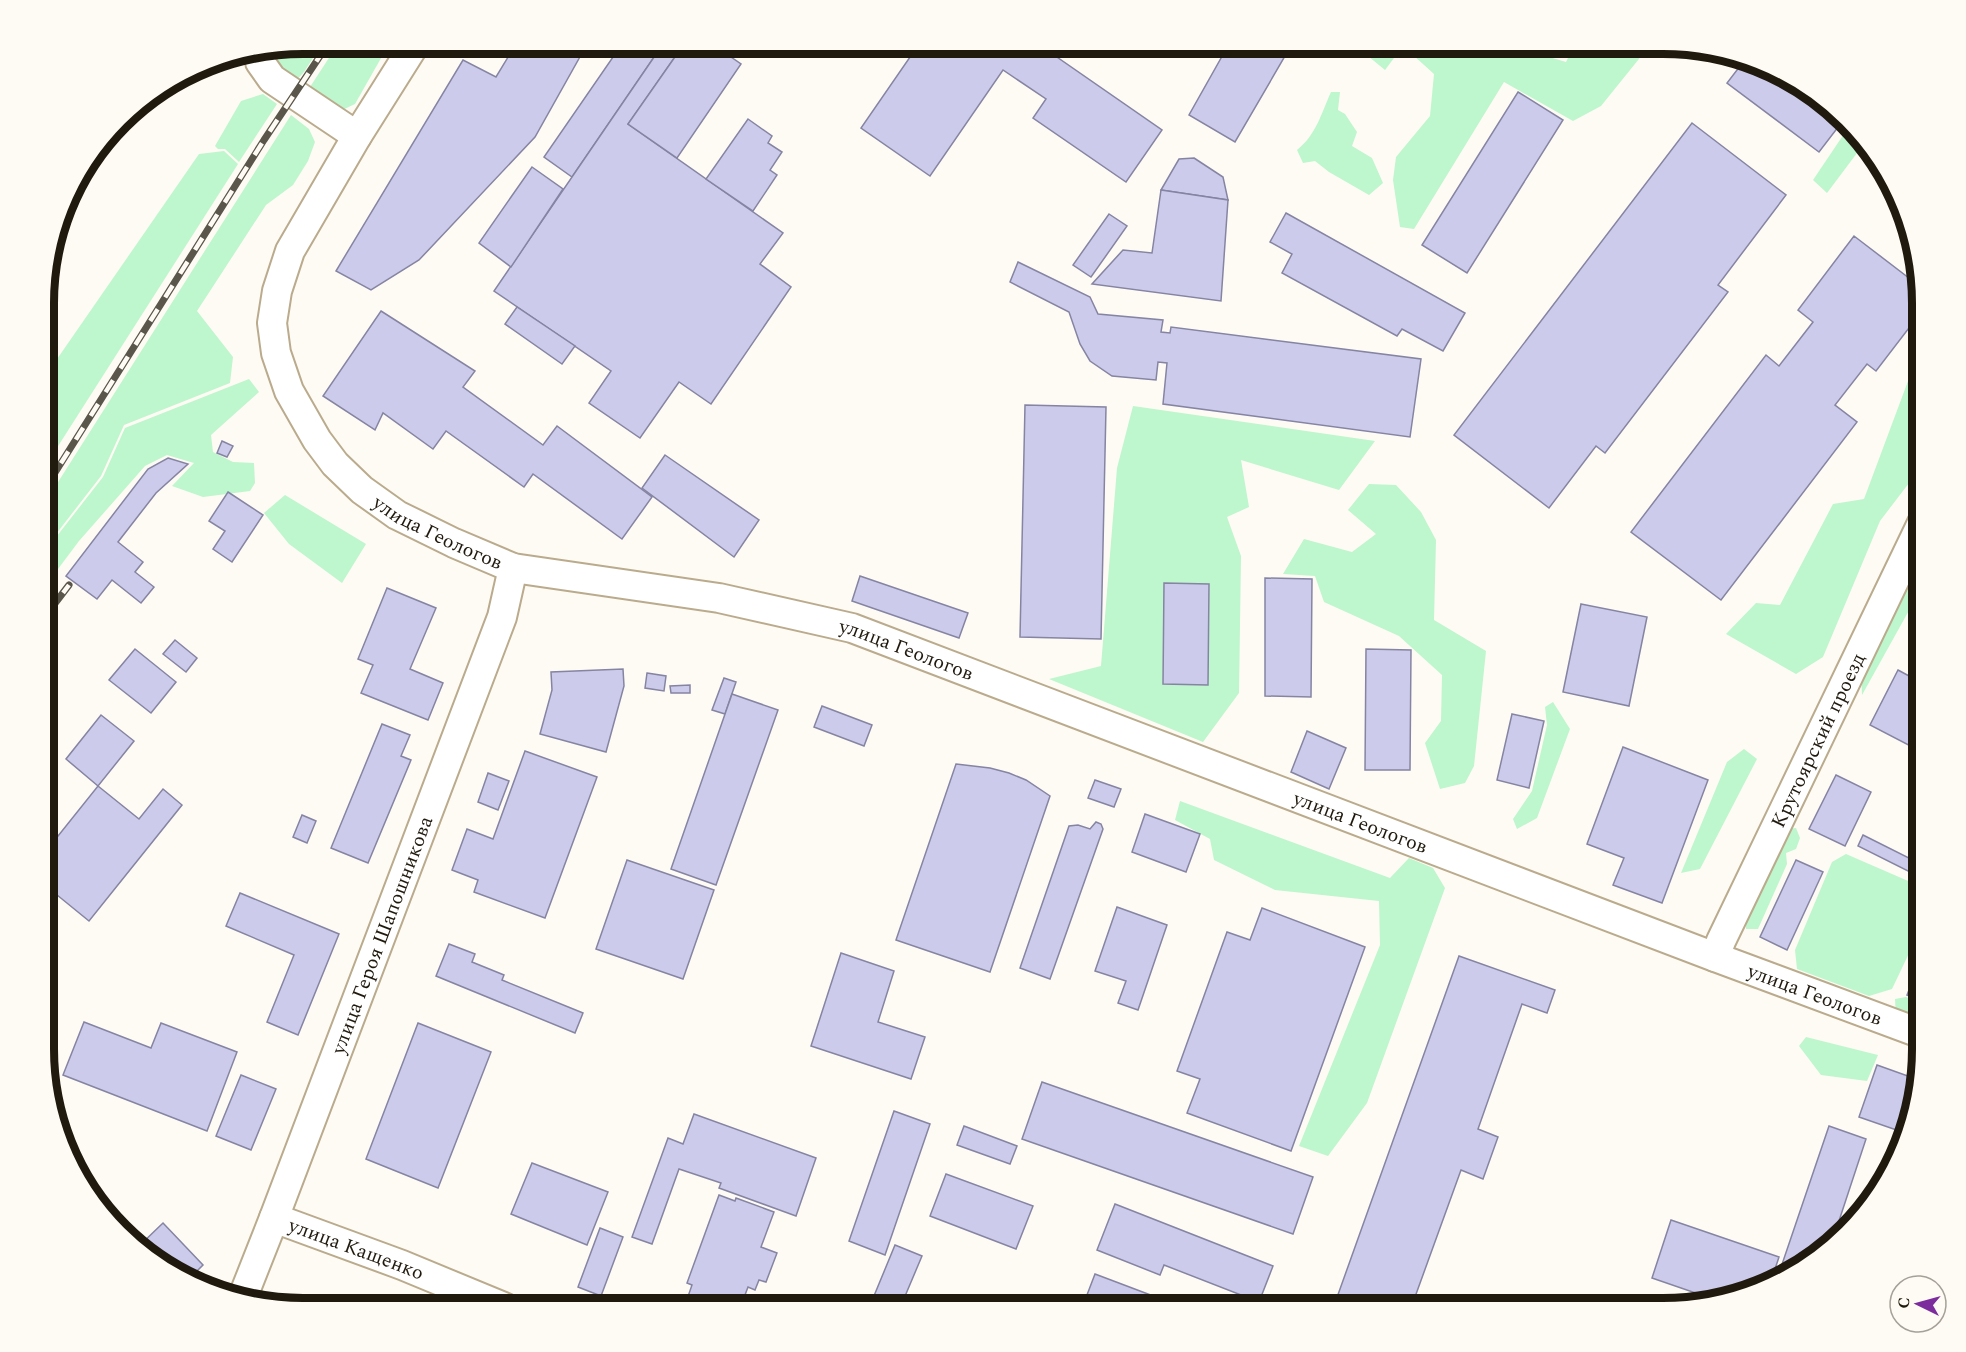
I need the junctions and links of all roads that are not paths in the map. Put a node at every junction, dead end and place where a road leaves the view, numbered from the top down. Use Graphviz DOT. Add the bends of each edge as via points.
graph roads {
  1 [pos="409,54"];
  2 [pos="260,58"];
  3 [pos="357,136"];
  4 [pos="1912,543"];
  5 [pos="513,568"];
  6 [pos="1715,957"];
  7 [pos="1912,1030"];
  8 [pos="274,1218"];
  9 [pos="245,1291"];
  10 [pos="482,1298"];
  1 -- 3 [label="street, улица Геологов"];
  2 -- 3 [label="street" via="272,79"];
  3 -- 5 [label="street, улица Геологов" via="290,251 277,291 272,323 276,353 289,391 317,440 362,490 397,515"];
  4 -- 6 [label="street, Крутоярский проезд"];
  5 -- 6 [label="street, улица Геологов" via="719,598 852,628"];
  5 -- 8 [label="street, улица Героя Шапошникова" via="502,617"];
  6 -- 7 [label="street, улица Геологов"];
  8 -- 9 [label="street, улица Героя Шапошникова"];
  8 -- 10 [label="street, улица Кащенко"];
}
